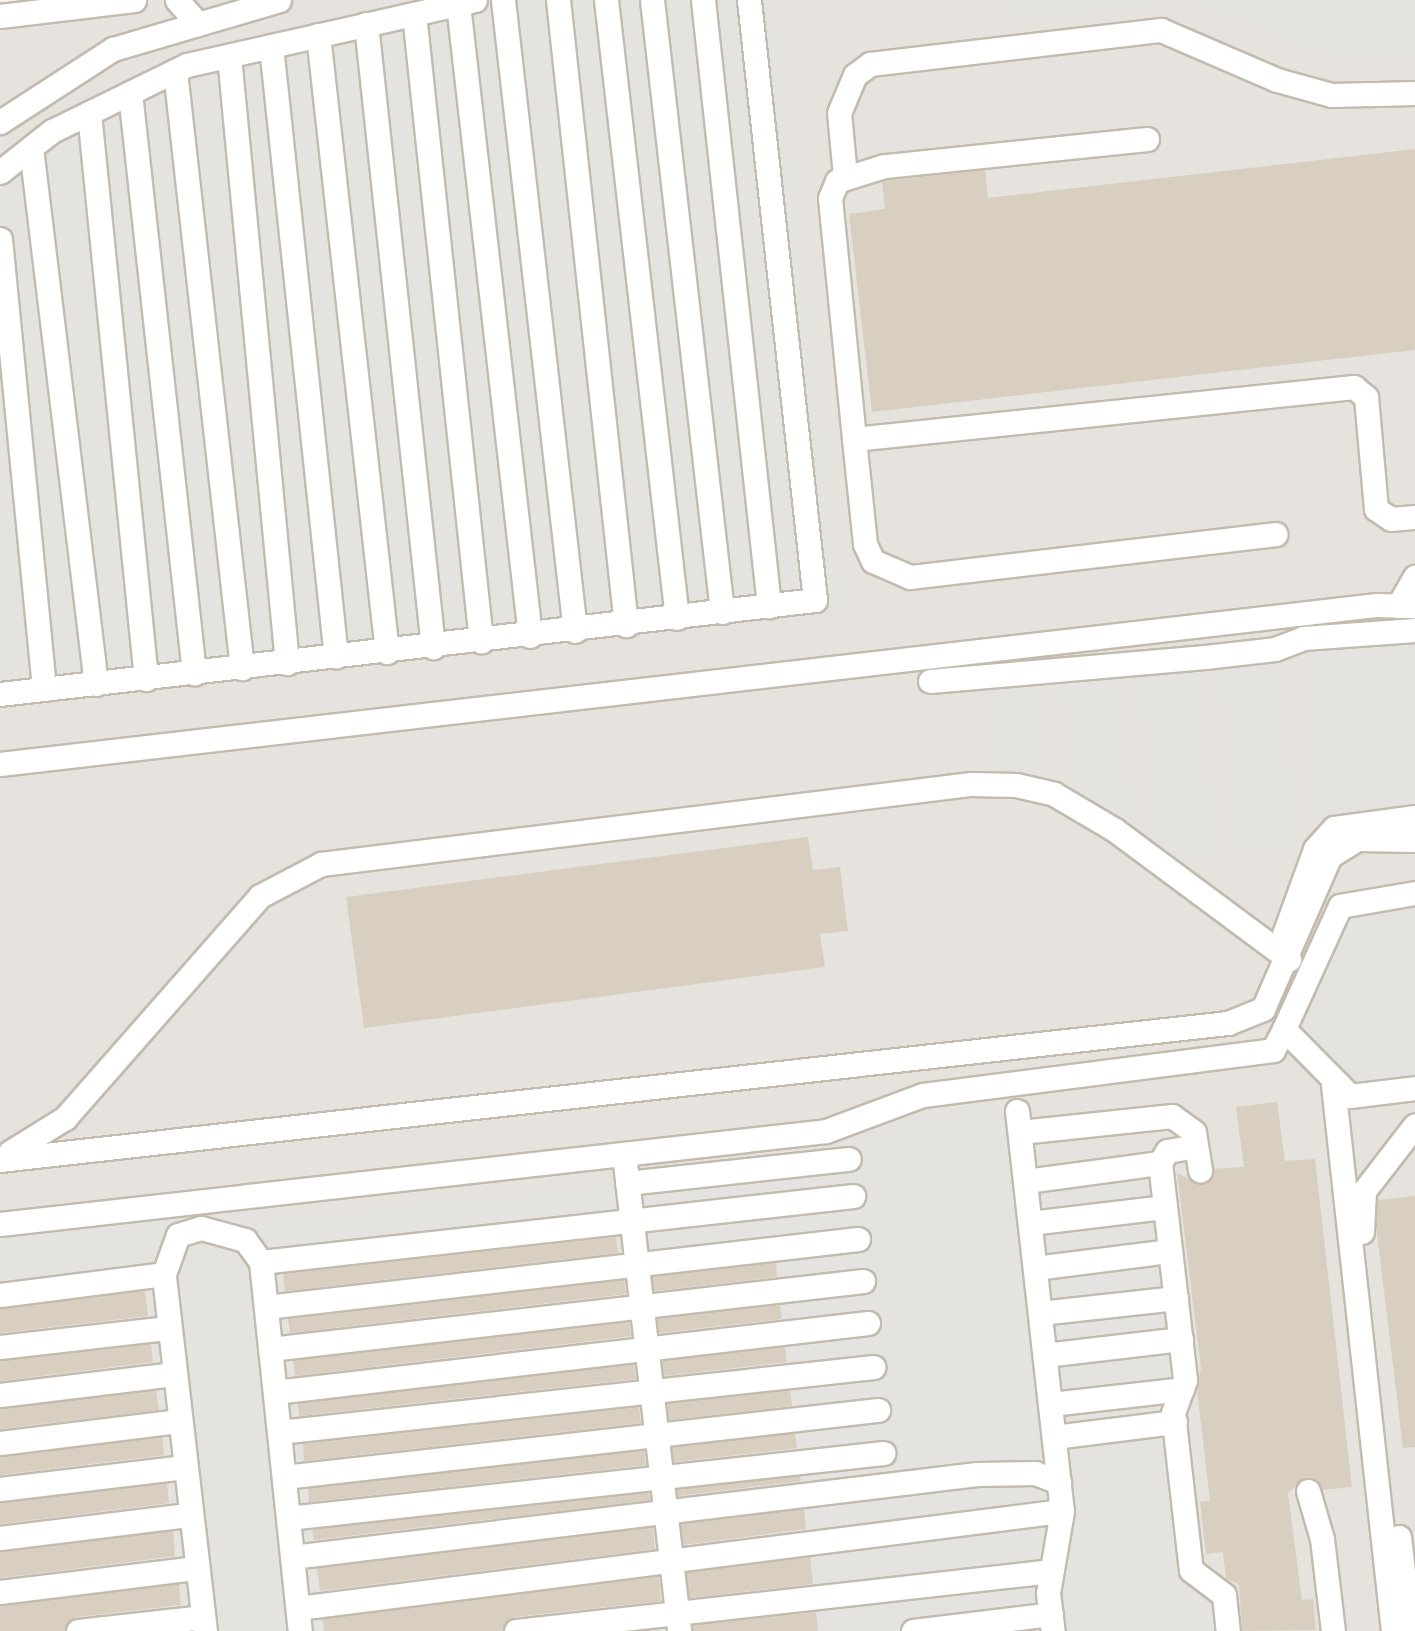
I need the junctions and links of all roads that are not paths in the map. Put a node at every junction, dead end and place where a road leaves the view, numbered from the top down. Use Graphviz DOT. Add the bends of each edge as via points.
graph roads {
  1 [pos="134,0"];
  2 [pos="177,0"];
  3 [pos="279,0"];
  4 [pos="503,0"];
  5 [pos="558,0"];
  6 [pos="606,0"];
  7 [pos="652,0"];
  8 [pos="703,0"];
  9 [pos="748,0"];
  10 [pos="466,2"];
  11 [pos="414,14"];
  12 [pos="0,16"];
  13 [pos="198,24"];
  14 [pos="366,24"];
  15 [pos="318,35"];
  16 [pos="271,46"];
  17 [pos="229,56"];
  18 [pos="175,71"];
  19 [pos="130,93"];
  20 [pos="1415,93"];
  21 [pos="89,113"];
  22 [pos="0,122"];
  23 [pos="1147,139"];
  24 [pos="31,148"];
  25 [pos="0,172"];
  26 [pos="845,176"];
  27 [pos="0,239"];
  28 [pos="854,439"];
  29 [pos="1415,517"];
  30 [pos="1275,534"];
  31 [pos="1415,576"];
  32 [pos="769,606"];
  33 [pos="1406,606"];
  34 [pos="722,612"];
  35 [pos="677,618"];
  36 [pos="626,625"];
  37 [pos="1415,630"];
  38 [pos="575,631"];
  39 [pos="530,636"];
  40 [pos="481,641"];
  41 [pos="433,647"];
  42 [pos="387,652"];
  43 [pos="336,657"];
  44 [pos="288,663"];
  45 [pos="242,668"];
  46 [pos="194,673"];
  47 [pos="146,678"];
  48 [pos="930,681"];
  49 [pos="96,684"];
  50 [pos="44,688"];
  51 [pos="0,694"];
  52 [pos="0,764"];
  53 [pos="1415,817"];
  54 [pos="1415,840"];
  55 [pos="1415,893"];
  56 [pos="1283,955"];
  57 [pos="1284,1029"];
  58 [pos="1333,1085"];
  59 [pos="1415,1088"];
  60 [pos="1415,1125"];
  61 [pos="1196,1146"];
  62 [pos="624,1154"];
  63 [pos="0,1158"];
  64 [pos="849,1159"];
  65 [pos="1160,1163"];
  66 [pos="1200,1171"];
  67 [pos="1026,1181"];
  68 [pos="627,1183"];
  69 [pos="853,1196"];
  70 [pos="1165,1207"];
  71 [pos="632,1221"];
  72 [pos="1030,1223"];
  73 [pos="0,1224"];
  74 [pos="858,1239"];
  75 [pos="1170,1251"];
  76 [pos="261,1262"];
  77 [pos="636,1265"];
  78 [pos="1035,1268"];
  79 [pos="164,1274"];
  80 [pos="863,1281"];
  81 [pos="0,1295"];
  82 [pos="1176,1298"];
  83 [pos="641,1306"];
  84 [pos="266,1307"];
  85 [pos="1040,1313"];
  86 [pos="868,1323"];
  87 [pos="168,1328"];
  88 [pos="1181,1339"];
  89 [pos="0,1348"];
  90 [pos="270,1349"];
  91 [pos="646,1349"];
  92 [pos="1045,1356"];
  93 [pos="873,1367"];
  94 [pos="174,1374"];
  95 [pos="1182,1389"];
  96 [pos="651,1391"];
  97 [pos="275,1392"];
  98 [pos="0,1395"];
  99 [pos="1051,1404"];
  100 [pos="878,1410"];
  101 [pos="180,1421"];
  102 [pos="1175,1422"];
  103 [pos="279,1432"];
  104 [pos="656,1435"];
  105 [pos="1054,1437"];
  106 [pos="0,1443"];
  107 [pos="883,1453"];
  108 [pos="185,1467"];
  109 [pos="284,1477"];
  110 [pos="661,1477"];
  111 [pos="1059,1482"];
  112 [pos="0,1489"];
  113 [pos="1308,1491"];
  114 [pos="1062,1511"];
  115 [pos="666,1514"];
  116 [pos="188,1515"];
  117 [pos="288,1518"];
  118 [pos="0,1538"];
  119 [pos="292,1557"];
  120 [pos="671,1564"];
  121 [pos="195,1568"];
  122 [pos="1052,1571"];
  123 [pos="0,1592"];
  124 [pos="299,1620"];
  125 [pos="678,1621"];
  126 [pos="1052,1623"];
  127 [pos="204,1624"];
  128 [pos="78,1631"];
  129 [pos="516,1631"];
  130 [pos="914,1631"];
  131 [pos="1228,1631"];
  132 [pos="1333,1631"];
  133 [pos="1393,1631"];
  134 [pos="1410,1631"];
  1 -- 12 [label="lane"];
  2 -- 13 [label="lane"];
  3 -- 13 [label="lane"];
  4 -- 38 [label="lane"];
  5 -- 36 [label="lane"];
  6 -- 35 [label="lane"];
  7 -- 34 [label="lane"];
  8 -- 32 [label="lane"];
  9 -- 32 [label="lane" via="815,600"];
  10 -- 11 [label="lane"];
  10 -- 39 [label="lane"];
  11 -- 14 [label="lane"];
  11 -- 40 [label="lane"];
  13 -- 22 [label="lane" via="113,49"];
  14 -- 15 [label="lane"];
  14 -- 41 [label="lane"];
  15 -- 16 [label="lane"];
  15 -- 42 [label="lane"];
  16 -- 17 [label="lane"];
  16 -- 43 [label="lane"];
  17 -- 18 [label="lane"];
  17 -- 44 [label="lane"];
  18 -- 19 [label="lane"];
  18 -- 45 [label="lane"];
  19 -- 21 [label="lane"];
  19 -- 46 [label="lane"];
  20 -- 26 [label="lane" via="1332,95 1277,80 1161,30 870,64 855,75 839,113"];
  21 -- 24 [label="lane"];
  21 -- 47 [label="lane"];
  23 -- 26 [label="lane" via="884,166"];
  24 -- 25 [label="lane"];
  24 -- 49 [label="lane"];
  26 -- 28 [label="lane" via="830,198"];
  27 -- 50 [label="lane"];
  28 -- 29 [label="lane" via="1354,387 1366,397 1376,509 1391,519"];
  28 -- 30 [label="lane" via="864,544 873,561 910,577"];
  31 -- 33 [label="lane"];
  32 -- 34 [label="lane"];
  33 -- 52 [label="lane"];
  34 -- 35 [label="lane"];
  35 -- 36 [label="lane"];
  36 -- 38 [label="lane"];
  37 -- 48 [label="lane" via="1303,638 1275,649 1205,657"];
  38 -- 39 [label="lane"];
  39 -- 40 [label="lane"];
  40 -- 41 [label="lane"];
  41 -- 42 [label="lane"];
  42 -- 43 [label="lane"];
  43 -- 44 [label="lane"];
  44 -- 45 [label="lane"];
  45 -- 46 [label="lane"];
  46 -- 47 [label="lane"];
  47 -- 49 [label="lane"];
  49 -- 50 [label="lane"];
  50 -- 51 [label="lane"];
  53 -- 56 [label="lane" via="1334,828 1315,849"];
  54 -- 56 [label="lane" via="1357,839 1330,856"];
  55 -- 57 [label="lane" via="1340,906"];
  56 -- 63 [label="lane" via="1263,1009 1228,1023"];
  56 -- 63 [label="lane" via="1115,830 1054,794 1016,785 971,784 321,864 260,896 65,1118"];
  57 -- 58 [label="lane" via="1302,1041"];
  57 -- 62 [label="lane" via="1273,1050 923,1095 826,1132"];
  58 -- 59 [label="lane" via="1350,1096"];
  58 -- 133 [label="lane"];
  60 -- 134 [label="lane" via="1364,1191 1359,1207"];
  61 -- 65 [label="lane" via="1167,1151"];
  61 -- 66 [label="lane"];
  61 -- 67 [label="lane" via="1194,1132 1172,1116 1019,1121"];
  62 -- 68 [label="lane"];
  62 -- 73 [label="lane"];
  64 -- 68 [label="lane"];
  65 -- 67 [label="lane"];
  65 -- 70 [label="lane"];
  67 -- 72 [label="lane"];
  68 -- 71 [label="lane"];
  69 -- 71 [label="lane"];
  70 -- 72 [label="lane"];
  70 -- 75 [label="lane"];
  71 -- 76 [label="lane"];
  71 -- 77 [label="lane"];
  72 -- 78 [label="lane"];
  74 -- 77 [label="lane"];
  75 -- 78 [label="lane"];
  75 -- 82 [label="lane"];
  76 -- 79 [label="lane" via="246,1240 201,1228 178,1235"];
  76 -- 84 [label="lane"];
  77 -- 83 [label="lane"];
  77 -- 84 [label="lane"];
  78 -- 85 [label="lane"];
  79 -- 81 [label="lane"];
  79 -- 87 [label="lane"];
  80 -- 83 [label="lane"];
  82 -- 85 [label="lane"];
  82 -- 88 [label="lane"];
  83 -- 90 [label="lane"];
  83 -- 91 [label="lane"];
  84 -- 90 [label="lane"];
  85 -- 92 [label="lane"];
  86 -- 91 [label="lane"];
  87 -- 89 [label="lane"];
  87 -- 94 [label="lane"];
  88 -- 92 [label="lane"];
  88 -- 95 [label="lane"];
  90 -- 97 [label="lane"];
  91 -- 96 [label="lane"];
  91 -- 97 [label="lane"];
  92 -- 99 [label="lane"];
  93 -- 96 [label="lane"];
  94 -- 98 [label="lane"];
  94 -- 101 [label="lane"];
  95 -- 99 [label="lane"];
  95 -- 102 [label="lane"];
  96 -- 103 [label="lane"];
  96 -- 104 [label="lane"];
  97 -- 103 [label="lane"];
  99 -- 105 [label="lane"];
  100 -- 104 [label="lane"];
  101 -- 106 [label="lane"];
  101 -- 108 [label="lane"];
  102 -- 105 [label="lane"];
  102 -- 131 [label="lane" via="1191,1570 1224,1595"];
  103 -- 109 [label="lane"];
  104 -- 109 [label="lane"];
  104 -- 110 [label="lane"];
  105 -- 111 [label="lane"];
  107 -- 110 [label="lane"];
  108 -- 112 [label="lane"];
  108 -- 116 [label="lane"];
  109 -- 117 [label="lane"];
  110 -- 115 [label="lane"];
  110 -- 117 [label="lane"];
  111 -- 114 [label="lane"];
  111 -- 115 [label="lane" via="1035,1473 977,1474"];
  113 -- 132 [label="lane" via="1322,1539"];
  114 -- 120 [label="lane"];
  114 -- 122 [label="lane"];
  115 -- 119 [label="lane"];
  115 -- 120 [label="lane"];
  116 -- 118 [label="lane"];
  116 -- 121 [label="lane"];
  117 -- 119 [label="lane"];
  119 -- 124 [label="lane"];
  120 -- 124 [label="lane"];
  120 -- 125 [label="lane"];
  121 -- 123 [label="lane"];
  121 -- 127 [label="lane"];
  122 -- 125 [label="lane"];
  122 -- 126 [label="lane"];
  125 -- 129 [label="lane"];
  126 -- 130 [label="lane"];
  127 -- 128 [label="lane"];
}
